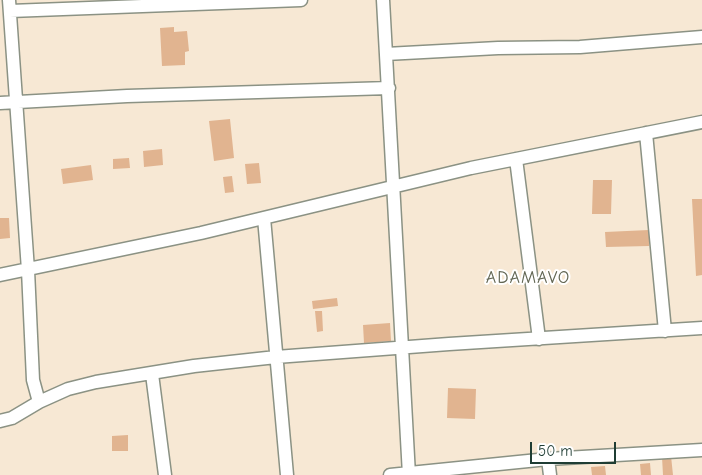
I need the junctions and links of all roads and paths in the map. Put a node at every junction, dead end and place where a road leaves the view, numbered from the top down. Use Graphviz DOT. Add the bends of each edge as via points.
graph roads {
  1 [pos="301,0"];
  2 [pos="383,0"];
  3 [pos="246,1"];
  4 [pos="10,6"];
  5 [pos="702,37"];
  6 [pos="386,54"];
  7 [pos="389,88"];
  8 [pos="15,103"];
  9 [pos="0,104"];
  10 [pos="702,122"];
  11 [pos="646,133"];
  12 [pos="516,159"];
  13 [pos="394,185"];
  14 [pos="264,218"];
  15 [pos="28,270"];
  16 [pos="0,275"];
  17 [pos="702,328"];
  18 [pos="665,331"];
  19 [pos="540,339"];
  20 [pos="401,348"];
  21 [pos="276,357"];
  22 [pos="152,374"];
  23 [pos="39,402"];
  24 [pos="0,421"];
  25 [pos="702,450"];
  26 [pos="548,459"];
  27 [pos="409,474"];
  28 [pos="165,475"];
  29 [pos="287,475"];
  30 [pos="390,475"];
  31 [pos="550,475"];
  1 -- 3 [label="street"];
  2 -- 6 [label="street"];
  3 -- 4 [label="street"];
  4 -- 8 [label="street"];
  5 -- 6 [label="street" via="580,47"];
  6 -- 7 [label="street"];
  7 -- 8 [label="street" via="127,96"];
  7 -- 13 [label="street"];
  8 -- 9 [label="street"];
  8 -- 15 [label="street"];
  10 -- 11 [label="street"];
  11 -- 12 [label="street"];
  11 -- 18 [label="street"];
  12 -- 13 [label="street"];
  12 -- 19 [label="street"];
  13 -- 14 [label="street"];
  13 -- 20 [label="street"];
  14 -- 15 [label="street"];
  14 -- 21 [label="street"];
  15 -- 16 [label="street"];
  15 -- 23 [label="street" via="33,380"];
  17 -- 18 [label="street"];
  18 -- 19 [label="street"];
  19 -- 20 [label="street"];
  20 -- 21 [label="street"];
  20 -- 27 [label="street"];
  21 -- 22 [label="street"];
  21 -- 29 [label="street"];
  22 -- 23 [label="street" via="68,389"];
  22 -- 28 [label="street"];
  23 -- 24 [label="street" via="12,418"];
  25 -- 26 [label="street"];
  26 -- 27 [label="street"];
  26 -- 31 [label="street"];
  27 -- 30 [label="street"];
}
